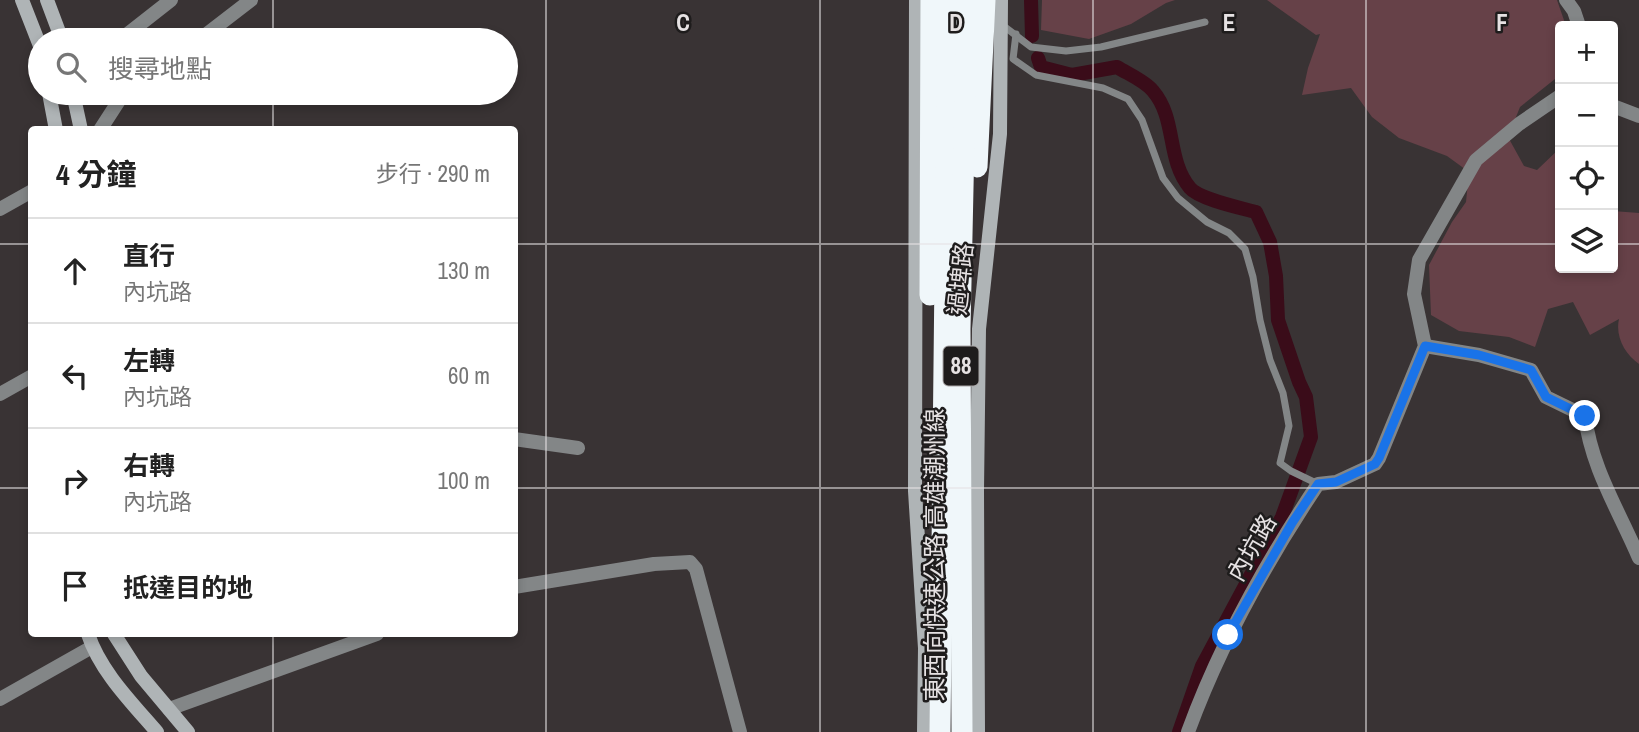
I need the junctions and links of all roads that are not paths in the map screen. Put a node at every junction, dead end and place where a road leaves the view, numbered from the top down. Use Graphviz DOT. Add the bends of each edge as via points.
graph roads {
  1 [pos="22,0"];
  2 [pos="47,0"];
  3 [pos="171,0"];
  4 [pos="251,0"];
  5 [pos="916,0"];
  6 [pos="931,0"];
  7 [pos="948,0"];
  8 [pos="967,0"];
  9 [pos="985,0"];
  10 [pos="1000,0"];
  11 [pos="1566,0"];
  12 [pos="1577,21"];
  13 [pos="1205,22"];
  14 [pos="1000,23"];
  15 [pos="33,28"];
  16 [pos="58,28"];
  17 [pos="135,28"];
  18 [pos="215,28"];
  19 [pos="1016,34"];
  20 [pos="1555,100"];
  21 [pos="51,105"];
  22 [pos="76,105"];
  23 [pos="116,105"];
  24 [pos="1618,108"];
  25 [pos="1639,116"];
  26 [pos="55,126"];
  27 [pos="80,126"];
  28 [pos="103,126"];
  29 [pos="28,193"];
  30 [pos="0,209"];
  31 [pos="960,328"];
  32 [pos="1425,346"];
  33 [pos="28,378"];
  34 [pos="0,394"];
  35 [pos="518,440"];
  36 [pos="578,448"];
  37 [pos="1318,484"];
  38 [pos="1639,558"];
  39 [pos="518,586"];
  40 [pos="116,637"];
  41 [pos="369,637"];
  42 [pos="90,640"];
  43 [pos="940,647"];
  44 [pos="0,699"];
  45 [pos="169,709"];
  46 [pos="157,732"];
  47 [pos="188,732"];
  48 [pos="740,732"];
  49 [pos="924,732"];
  50 [pos="940,732"];
  51 [pos="962,732"];
  52 [pos="978,732"];
  53 [pos="1188,732"];
  1 -- 15 [label="main road"];
  2 -- 16 [label="main road"];
  3 -- 17 [label="street"];
  4 -- 18 [label="street"];
  5 -- 49 [label="main road, 過埤路" via="915,492 925,648"];
  6 -- 43 [label="highway" via="930,328"];
  7 -- 43 [label="highway, 東西向快速公路 高雄潮州線 / 88"];
  8 -- 31 [label="highway, 東西向快速公路 高雄潮州線 / 88"];
  9 -- 31 [label="highway" via="968,300"];
  10 -- 14 [label="main road, 過埤路"];
  11 -- 12 [label="street"];
  13 -- 19 [label="lane" via="1066,51 1031,47"];
  14 -- 19 [label="lane"];
  14 -- 52 [label="main road, 過埤路" via="1000,134 979,329"];
  19 -- 37 [label="lane" via="1013,59 1036,75 1104,88 1128,99 1142,120 1163,178 1178,198 1245,249 1259,320 1289,426 1280,463"];
  20 -- 32 [label="street" via="1476,160 1419,260 1414,294"];
  21 -- 26 [label="main road"];
  22 -- 27 [label="main road"];
  23 -- 28 [label="street"];
  24 -- 25 [label="street"];
  29 -- 30 [label="street"];
  31 -- 51 [label="highway, 東西向快速公路 高雄潮州線 / 88"];
  32 -- 37 [label="street" via="1375,464 1336,482"];
  32 -- 38 [label="street" via="1531,370 1546,397 1585,416 1596,463"];
  33 -- 34 [label="street"];
  35 -- 36 [label="street"];
  37 -- 53 [label="street, 內坑路" via="1228,635"];
  39 -- 48 [label="street" via="690,562 696,569"];
  40 -- 45 [label="main road"];
  41 -- 45 [label="street"];
  42 -- 44 [label="street"];
  42 -- 46 [label="main road" via="122,691"];
  43 -- 50 [label="highway, 東西向快速公路 高雄潮州線 / 88"];
  45 -- 47 [label="main road"];
}
